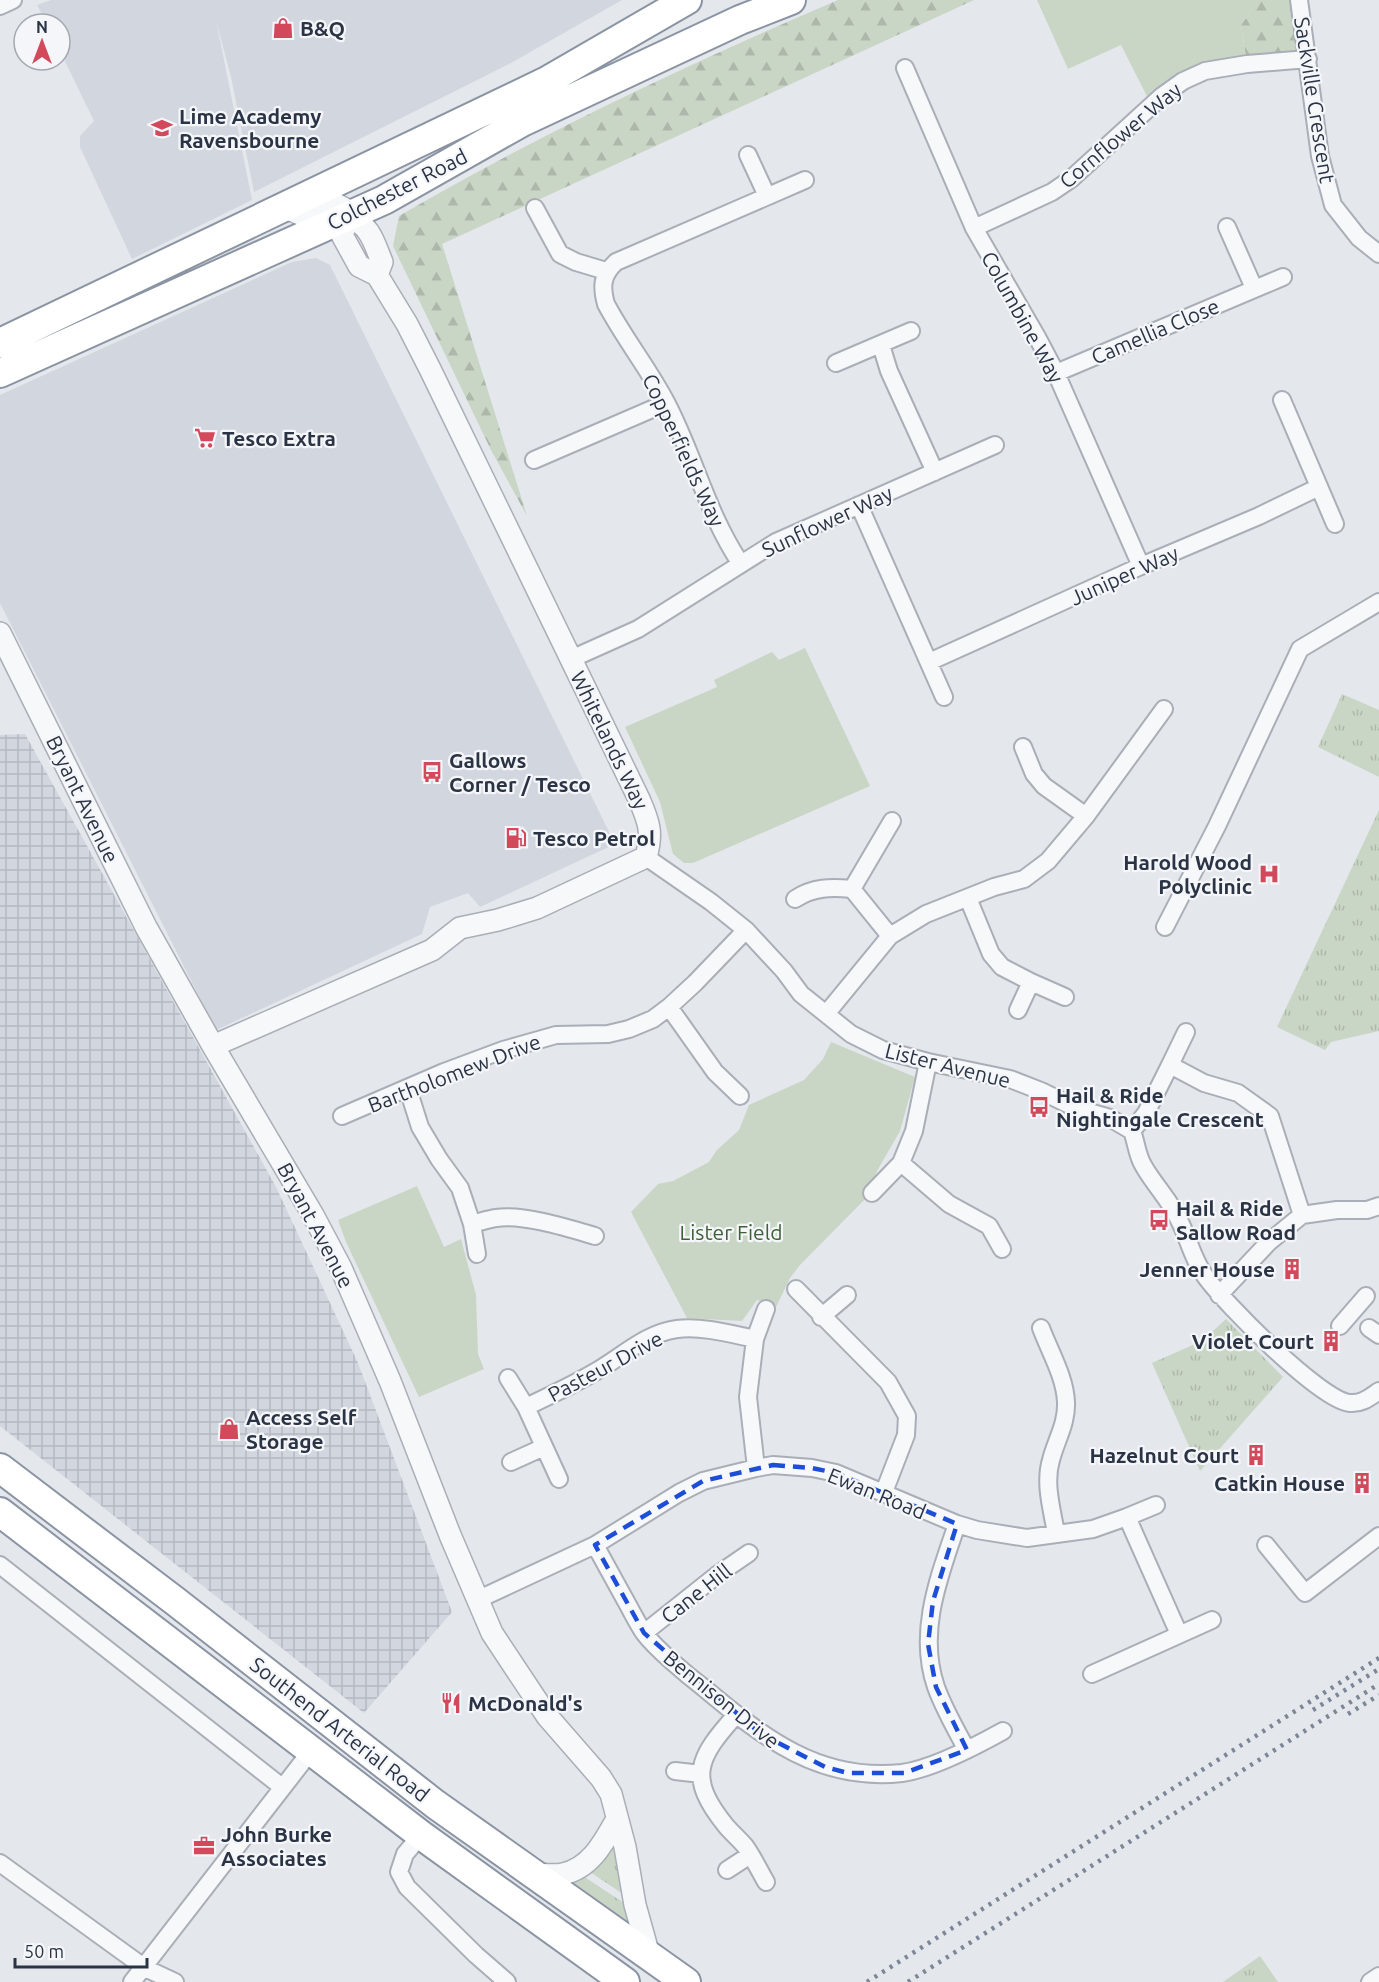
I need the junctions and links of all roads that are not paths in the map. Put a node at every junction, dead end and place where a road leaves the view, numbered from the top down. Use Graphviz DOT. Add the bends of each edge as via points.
graph roads {
  1 [pos="13,0"];
  2 [pos="687,0"];
  3 [pos="1299,0"];
  4 [pos="786,1"];
  5 [pos="0,6"];
  6 [pos="1308,59"];
  7 [pos="905,68"];
  8 [pos="748,155"];
  9 [pos="357,172"];
  10 [pos="805,180"];
  11 [pos="767,196"];
  12 [pos="284,207"];
  13 [pos="535,208"];
  14 [pos="350,214"];
  15 [pos="1227,227"];
  16 [pos="974,228"];
  17 [pos="1379,254"];
  18 [pos="606,272"];
  19 [pos="1283,277"];
  20 [pos="1254,288"];
  21 [pos="910,331"];
  22 [pos="0,343"];
  23 [pos="881,345"];
  24 [pos="836,363"];
  25 [pos="0,373"];
  26 [pos="1056,373"];
  27 [pos="1281,400"];
  28 [pos="666,402"];
  29 [pos="995,445"];
  30 [pos="534,460"];
  31 [pos="936,472"];
  32 [pos="1319,487"];
  33 [pos="859,505"];
  34 [pos="1335,524"];
  35 [pos="741,564"];
  36 [pos="1141,566"];
  37 [pos="1379,602"];
  38 [pos="0,633"];
  39 [pos="571,659"];
  40 [pos="929,662"];
  41 [pos="944,697"];
  42 [pos="1164,709"];
  43 [pos="1023,747"];
  44 [pos="1086,816"];
  45 [pos="892,821"];
  46 [pos="646,857"];
  47 [pos="852,889"];
  48 [pos="968,898"];
  49 [pos="795,899"];
  50 [pos="1165,927"];
  51 [pos="746,930"];
  52 [pos="890,936"];
  53 [pos="1031,982"];
  54 [pos="1065,997"];
  55 [pos="669,1007"];
  56 [pos="1018,1010"];
  57 [pos="826,1014"];
  58 [pos="1186,1032"];
  59 [pos="213,1046"];
  60 [pos="928,1062"];
  61 [pos="1170,1065"];
  62 [pos="408,1089"];
  63 [pos="740,1096"];
  64 [pos="342,1116"];
  65 [pos="1131,1131"];
  66 [pos="901,1163"];
  67 [pos="872,1193"];
  68 [pos="1373,1208"];
  69 [pos="1302,1215"];
  70 [pos="472,1224"];
  71 [pos="595,1236"];
  72 [pos="1002,1249"];
  73 [pos="477,1254"];
  74 [pos="796,1289"];
  75 [pos="847,1295"];
  76 [pos="1219,1295"];
  77 [pos="1366,1296"];
  78 [pos="766,1309"];
  79 [pos="821,1317"];
  80 [pos="1340,1326"];
  81 [pos="1041,1328"];
  82 [pos="755,1339"];
  83 [pos="508,1378"];
  84 [pos="1379,1391"];
  85 [pos="526,1407"];
  86 [pos="544,1447"];
  87 [pos="511,1462"];
  88 [pos="0,1468"];
  89 [pos="756,1468"];
  90 [pos="559,1479"];
  91 [pos="884,1492"];
  92 [pos="1156,1505"];
  93 [pos="0,1512"];
  94 [pos="1128,1517"];
  95 [pos="957,1524"];
  96 [pos="1056,1533"];
  97 [pos="1379,1536"];
  98 [pos="595,1545"];
  99 [pos="1266,1545"];
  100 [pos="749,1553"];
  101 [pos="0,1566"];
  102 [pos="477,1600"];
  103 [pos="1212,1620"];
  104 [pos="644,1633"];
  105 [pos="1179,1634"];
  106 [pos="1092,1674"];
  107 [pos="736,1715"];
  108 [pos="1003,1731"];
  109 [pos="967,1750"];
  110 [pos="311,1751"];
  111 [pos="675,1771"];
  112 [pos="701,1774"];
  113 [pos="282,1786"];
  114 [pos="617,1819"];
  115 [pos="421,1835"];
  116 [pos="750,1855"];
  117 [pos="0,1863"];
  118 [pos="727,1870"];
  119 [pos="534,1874"];
  120 [pos="766,1882"];
  121 [pos="649,1955"];
  122 [pos="145,1968"];
  123 [pos="1379,1976"];
  124 [pos="132,1982"];
  125 [pos="175,1982"];
  126 [pos="507,1982"];
  127 [pos="625,1982"];
  128 [pos="686,1982"];
  129 [pos="1370,1982"];
  1 -- 5 [label="street"];
  2 -- 9 [label="highway, Colchester Road" via="545,82"];
  3 -- 6 [label="street, Sackville Crescent"];
  4 -- 14 [label="highway, Colchester Road" via="522,122 384,200"];
  6 -- 16 [label="street, Cornflower Way" via="1205,71 1183,81 1071,179 1052,192"];
  6 -- 17 [label="street, Sackville Crescent" via="1320,156 1333,205 1359,238"];
  7 -- 16 [label="street, Columbine Way"];
  8 -- 11 [label="street"];
  9 -- 12 [label="highway, Colchester Road"];
  9 -- 14 [label="highway"];
  10 -- 11 [label="street"];
  11 -- 18 [label="street" via="616,262"];
  12 -- 14 [label="street" via="307,217 336,204"];
  12 -- 22 [label="highway, Colchester Road"];
  13 -- 18 [label="street" via="560,254"];
  14 -- 25 [label="highway, Colchester Road"];
  14 -- 39 [label="street, Whitelands Way" via="342,235 359,266 377,275 407,324"];
  15 -- 20 [label="street"];
  16 -- 26 [label="street, Columbine Way"];
  18 -- 28 [label="street, Copperfields Way" via="606,304"];
  19 -- 20 [label="street, Camellia Close"];
  20 -- 26 [label="street, Camellia Close"];
  21 -- 23 [label="street"];
  23 -- 24 [label="street"];
  23 -- 31 [label="street"];
  26 -- 36 [label="street, Columbine Way"];
  27 -- 32 [label="street"];
  28 -- 30 [label="street"];
  28 -- 35 [label="street, Copperfields Way" via="714,515"];
  29 -- 31 [label="street, Sunflower Way"];
  31 -- 33 [label="street, Sunflower Way"];
  32 -- 34 [label="street"];
  32 -- 36 [label="street, Juniper Way"];
  33 -- 35 [label="street, Sunflower Way" via="776,542"];
  33 -- 40 [label="street"];
  35 -- 39 [label="street, Sunflower Way" via="638,629"];
  36 -- 40 [label="street, Juniper Way"];
  37 -- 50 [label="street" via="1300,649"];
  38 -- 59 [label="street, Bryant Avenue" via="146,927"];
  39 -- 46 [label="street, Whitelands Way" via="648,819 651,840"];
  40 -- 41 [label="street"];
  42 -- 44 [label="street"];
  43 -- 44 [label="street" via="1034,774 1044,786"];
  44 -- 48 [label="street" via="1048,861 1024,879 994,886"];
  45 -- 47 [label="street"];
  46 -- 51 [label="street, Lister Avenue"];
  46 -- 59 [label="street" via="537,908 460,928 432,950"];
  47 -- 49 [label="street" via="816,890"];
  47 -- 52 [label="street"];
  48 -- 52 [label="street" via="926,914"];
  48 -- 53 [label="street" via="991,954 1002,967"];
  51 -- 55 [label="street, Bartholomew Drive"];
  51 -- 57 [label="street, Lister Avenue" via="801,994"];
  52 -- 57 [label="street"];
  53 -- 54 [label="street"];
  53 -- 56 [label="street"];
  55 -- 62 [label="street, Bartholomew Drive" via="629,1029 608,1034 555,1035 502,1050"];
  55 -- 63 [label="street" via="715,1072"];
  57 -- 60 [label="street, Lister Avenue" via="867,1043"];
  58 -- 61 [label="street"];
  59 -- 102 [label="street, Bryant Avenue" via="291,1175 341,1268"];
  60 -- 65 [label="street, Lister Avenue" via="1010,1079 1078,1109 1110,1118"];
  60 -- 66 [label="street" via="914,1131"];
  61 -- 65 [label="street" via="1146,1113"];
  61 -- 69 [label="street" via="1204,1083 1238,1093 1270,1116"];
  62 -- 64 [label="street, Bartholomew Drive"];
  62 -- 70 [label="street" via="420,1127 460,1188"];
  65 -- 76 [label="street" via="1141,1163 1180,1220 1200,1270"];
  66 -- 67 [label="street"];
  66 -- 72 [label="street" via="948,1204 989,1226"];
  68 -- 69 [label="street"];
  69 -- 76 [label="street" via="1269,1242"];
  70 -- 71 [label="street" via="498,1218 519,1219"];
  70 -- 73 [label="street"];
  74 -- 79 [label="street"];
  75 -- 79 [label="street"];
  76 -- 84 [label="street" via="1323,1392 1348,1403 1360,1403"];
  77 -- 80 [label="street"];
  78 -- 82 [label="street"];
  79 -- 91 [label="street" via="888,1382 906,1416 906,1435"];
  81 -- 96 [label="street" via="1064,1388 1066,1404 1048,1477"];
  82 -- 85 [label="street, Pasteur Drive" via="678,1329 656,1335 601,1369"];
  82 -- 89 [label="street" via="747,1397"];
  83 -- 85 [label="street"];
  85 -- 86 [label="street"];
  86 -- 87 [label="street"];
  86 -- 90 [label="street"];
  88 -- 119 [label="highway, Southend Arterial Road" via="435,1804"];
  89 -- 91 [label="street, Ewan Road" via="812,1468"];
  89 -- 98 [label="street, Ewan Road" via="703,1481"];
  91 -- 95 [label="street, Ewan Road"];
  92 -- 94 [label="street, Ewan Road"];
  93 -- 110 [label="highway, Southend Arterial Road"];
  94 -- 96 [label="street, Ewan Road" via="1093,1529"];
  94 -- 105 [label="street"];
  95 -- 96 [label="street, Ewan Road" via="1027,1538"];
  95 -- 109 [label="street" via="933,1601 928,1644 936,1687"];
  97 -- 99 [label="street" via="1305,1593"];
  98 -- 102 [label="street, Ewan Road"];
  98 -- 104 [label="street, Bennison Drive"];
  100 -- 104 [label="street, Cane Hill"];
  101 -- 113 [label="street"];
  102 -- 114 [label="street, Bryant Avenue" via="492,1633 547,1716 601,1778 611,1794"];
  103 -- 105 [label="street"];
  104 -- 107 [label="street, Bennison Drive"];
  105 -- 106 [label="street"];
  107 -- 109 [label="street, Bennison Drive" via="785,1749 848,1773 904,1773"];
  107 -- 112 [label="street" via="712,1742"];
  108 -- 109 [label="street, Bennison Drive"];
  110 -- 113 [label="street"];
  110 -- 115 [label="highway, Southend Arterial Road"];
  111 -- 112 [label="street"];
  112 -- 116 [label="street" via="703,1791 712,1807"];
  113 -- 122 [label="street"];
  114 -- 119 [label="street" via="595,1855 578,1868 562,1875"];
  114 -- 121 [label="street, Bryant Avenue"];
  115 -- 126 [label="street" via="405,1854 399,1872 407,1887"];
  115 -- 127 [label="highway, Southend Arterial Road"];
  116 -- 118 [label="street"];
  116 -- 120 [label="street"];
  117 -- 122 [label="street"];
  119 -- 121 [label="highway, Southend Arterial Road"];
  121 -- 128 [label="highway, Southend Arterial Road"];
  122 -- 124 [label="street"];
  122 -- 125 [label="street"];
  123 -- 129 [label="street"];
}
